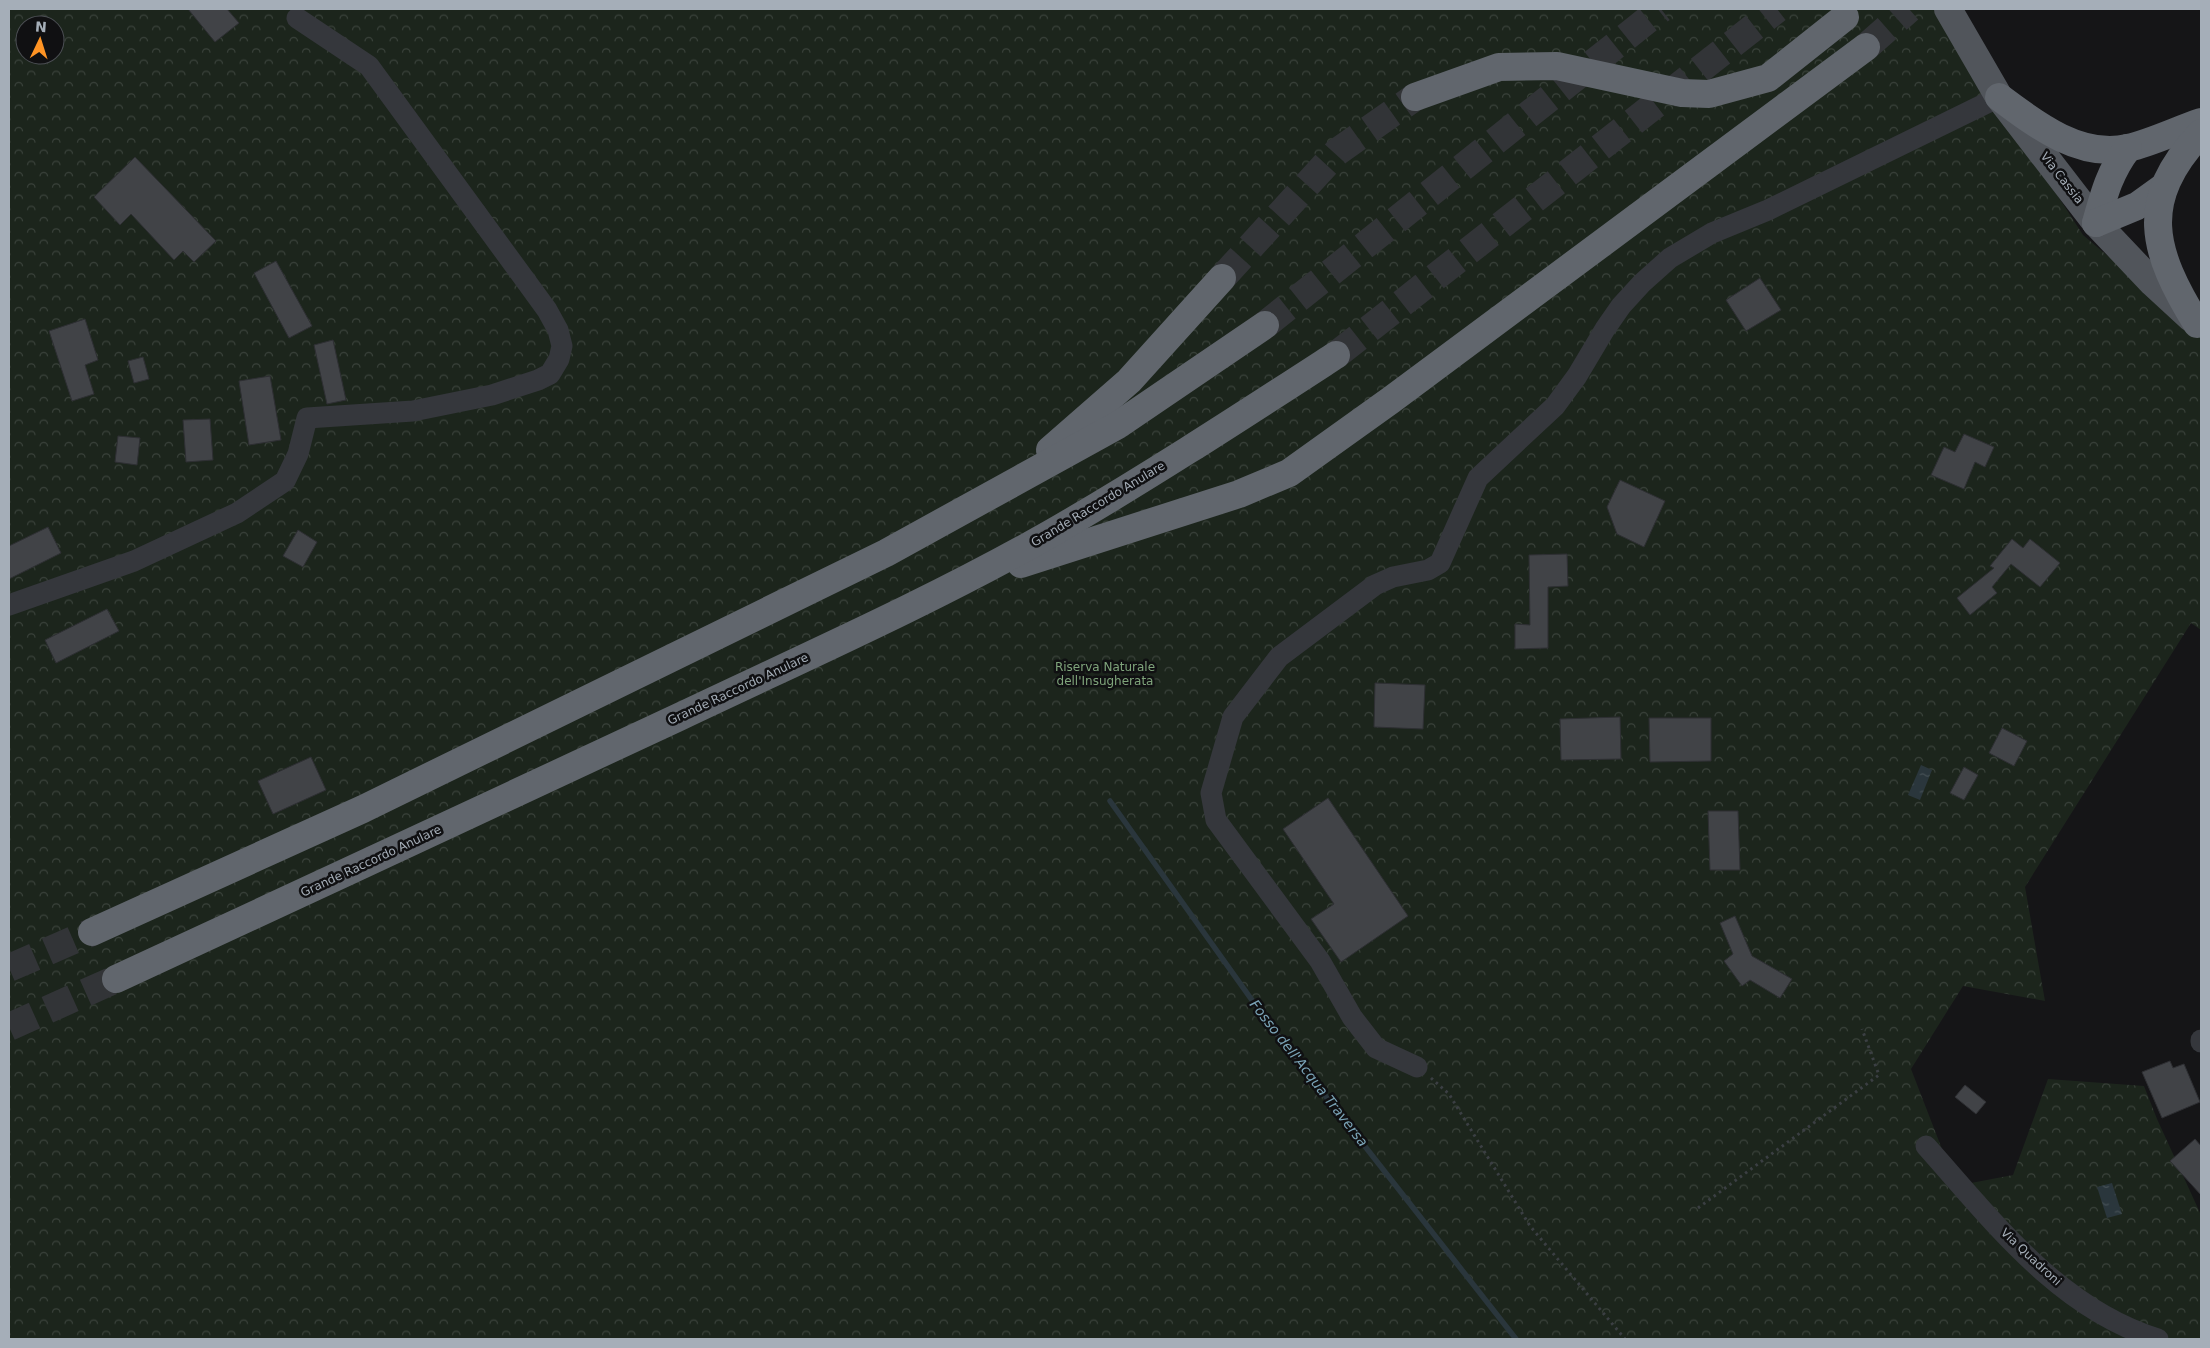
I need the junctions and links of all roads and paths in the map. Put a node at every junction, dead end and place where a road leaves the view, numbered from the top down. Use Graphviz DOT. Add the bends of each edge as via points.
graph roads {
  1 [pos="1948,9"];
  2 [pos="1844,17"];
  3 [pos="297,18"];
  4 [pos="1866,47"];
  5 [pos="1414,97"];
  6 [pos="1999,97"];
  7 [pos="2201,122"];
  8 [pos="2201,133"];
  9 [pos="2128,148"];
  10 [pos="2162,188"];
  11 [pos="2096,223"];
  12 [pos="1222,278"];
  13 [pos="1264,325"];
  14 [pos="2199,325"];
  15 [pos="1336,355"];
  16 [pos="1009,485"];
  17 [pos="952,586"];
  18 [pos="9,605"];
  19 [pos="92,932"];
  20 [pos="116,978"];
  21 [pos="1862,1029"];
  22 [pos="1417,1067"];
  23 [pos="1926,1146"];
  24 [pos="1698,1208"];
  25 [pos="1625,1339"];
  26 [pos="2158,1339"];
  1 -- 6 [label="main road, Via Cassia"];
  2 -- 5 [label="highway" via="1768,78 1709,94 1682,93 1557,66 1499,67"];
  3 -- 18 [label="street" via="369,66 532,289 558,330 562,346 559,359 550,374 492,395 413,411 307,418 298,454 285,480 237,513 134,561"];
  4 -- 17 [label="highway" via="1289,473 1239,494"];
  6 -- 9 [label="highway" via="2065,139 2104,149"];
  6 -- 11 [label="main road, Via Cassia"];
  6 -- 22 [label="street" via="1768,210 1712,233 1670,258 1622,306 1555,406 1478,478 1440,563 1428,570 1386,579 1355,598 1279,657 1233,717 1211,792 1216,820 1320,961 1352,1016 1376,1048"];
  7 -- 9 [label="highway"];
  8 -- 10 [label="highway"];
  9 -- 11 [label="highway" via="2108,179"];
  10 -- 11 [label="highway" via="2137,206"];
  10 -- 14 [label="highway" via="2157,215 2161,249 2180,296"];
  11 -- 14 [label="main road, Via Cassia" via="2153,283"];
  12 -- 16 [label="highway" via="1129,381"];
  13 -- 16 [label="highway" via="1118,425"];
  15 -- 17 [label="highway, Grande Raccordo Anulare" via="1050,533"];
  16 -- 19 [label="highway" via="886,553 637,676 364,809"];
  17 -- 20 [label="highway, Grande Raccordo Anulare" via="667,723"];
  21 -- 24 [label="path" via="1879,1075"];
  22 -- 25 [label="path" via="1449,1094 1530,1226"];
  23 -- 26 [label="street, Via Quadroni" via="2004,1233 2062,1286 2100,1313"];
}
